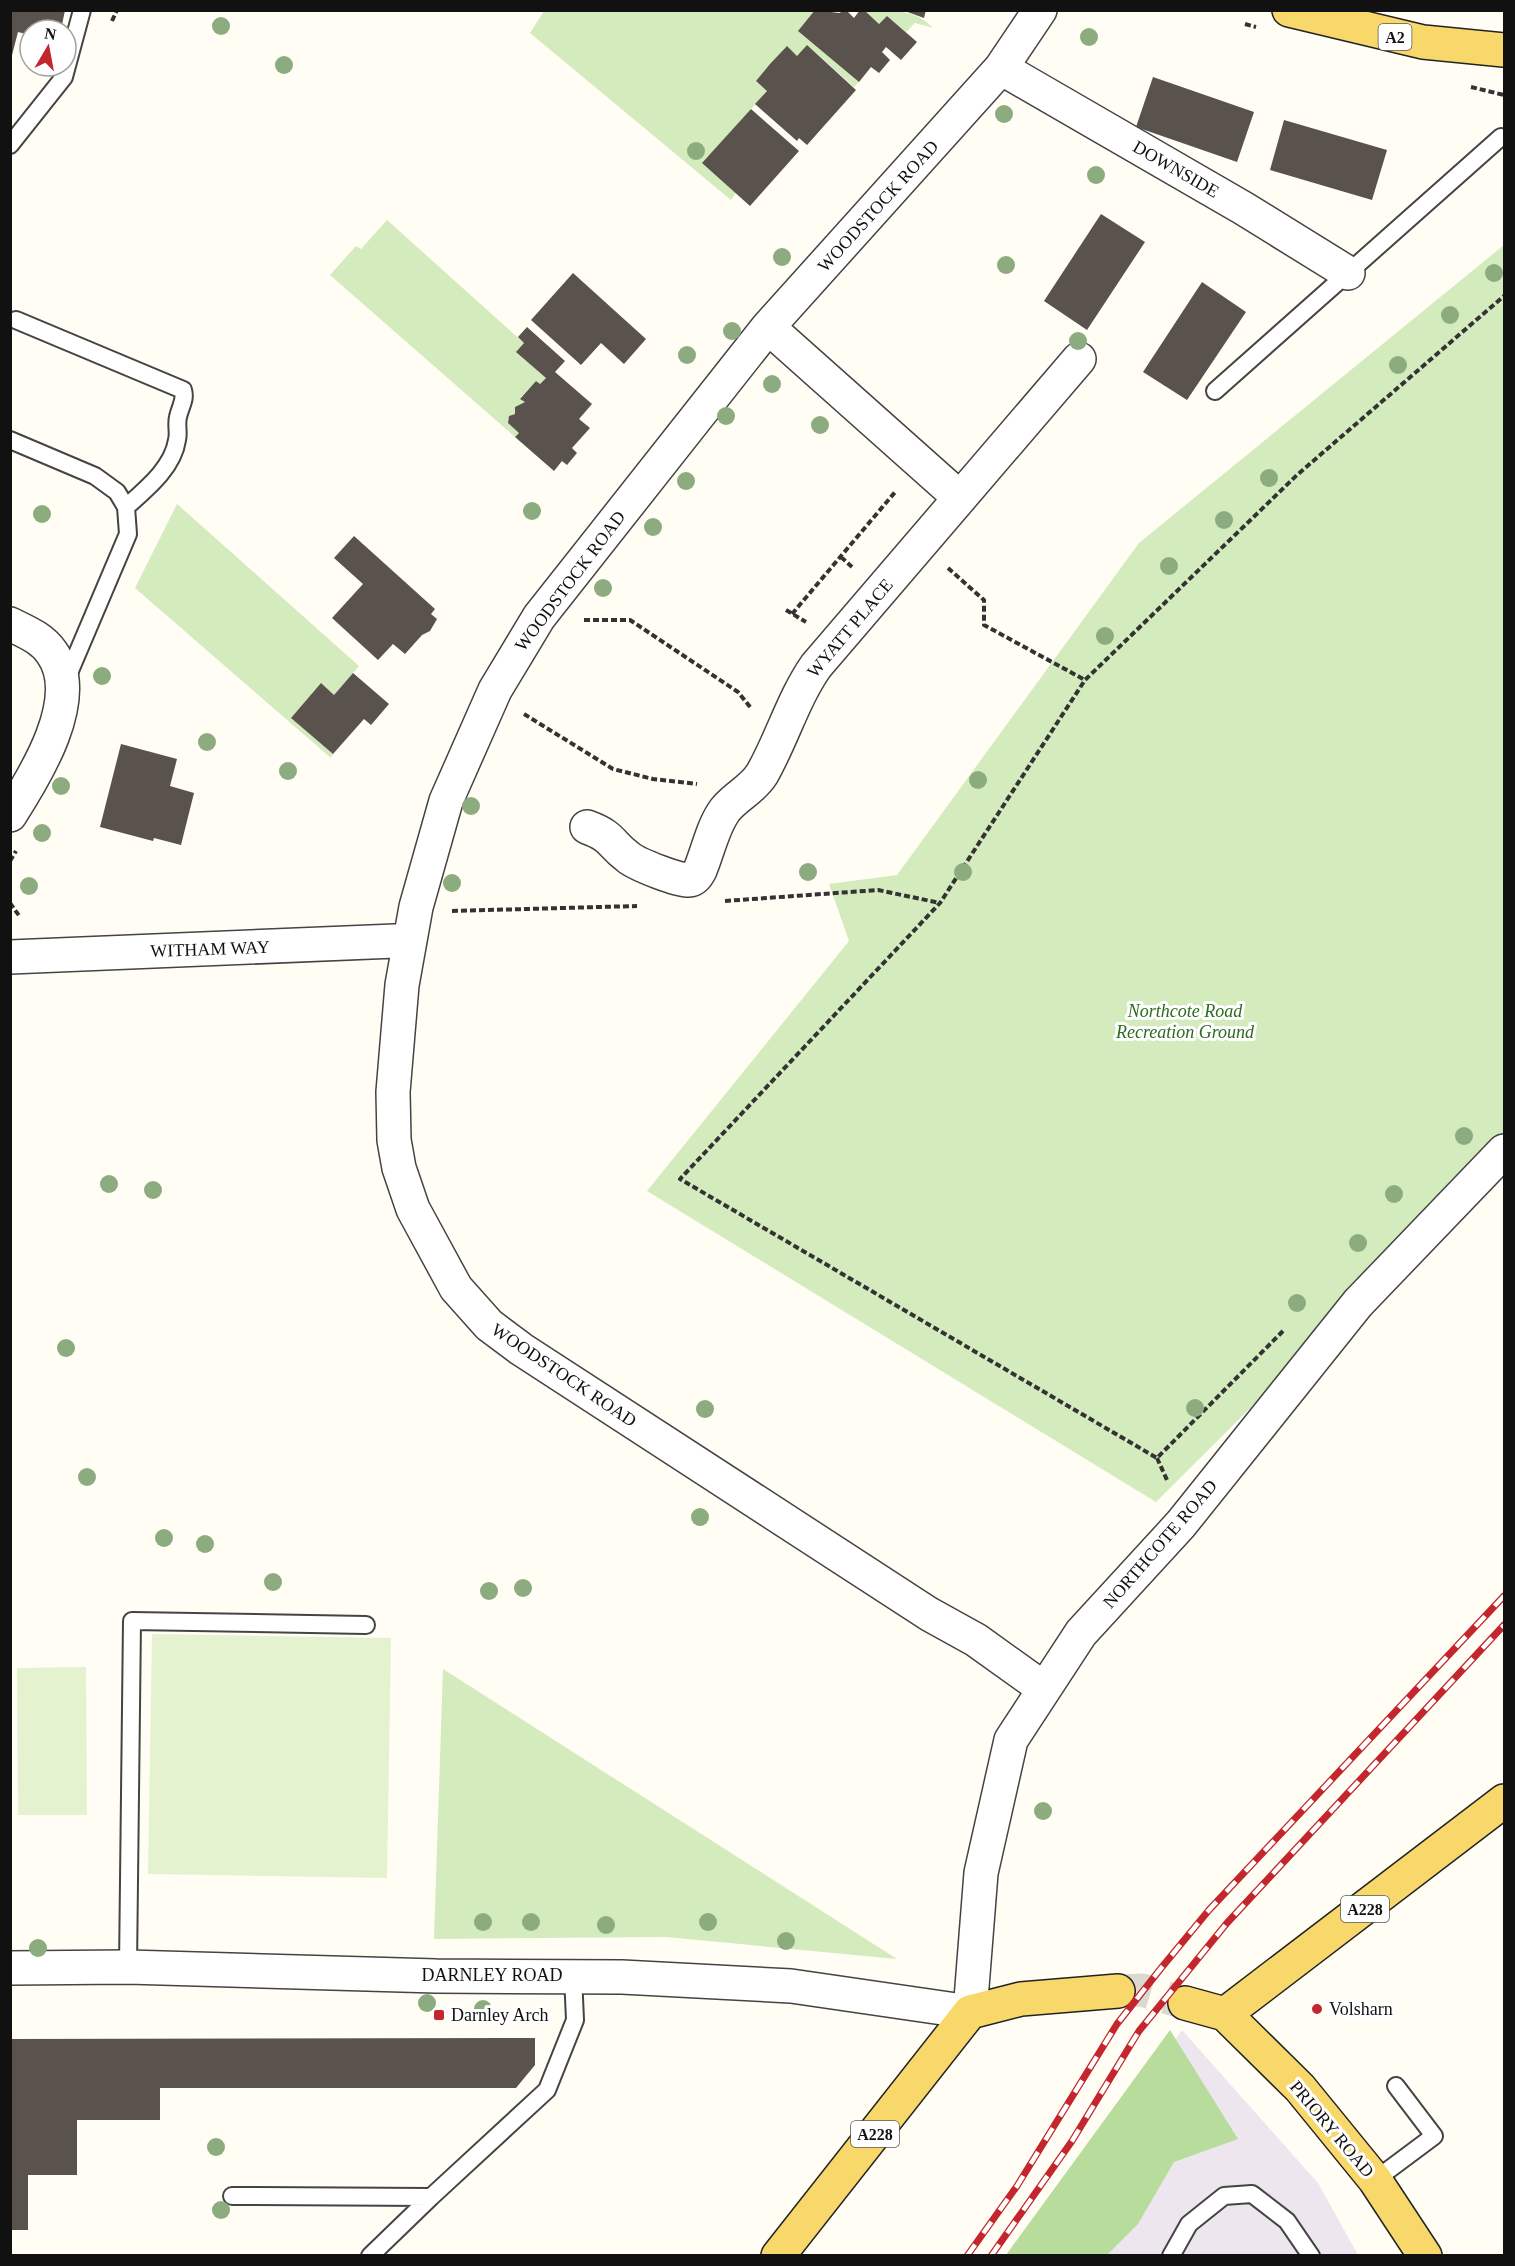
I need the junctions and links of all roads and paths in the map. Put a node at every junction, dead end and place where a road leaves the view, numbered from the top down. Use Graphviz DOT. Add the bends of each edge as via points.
graph roads {
  1 [pos="82,10"];
  2 [pos="1040,10"];
  3 [pos="1289,10"];
  4 [pos="1504,50"];
  5 [pos="1001,68"];
  6 [pos="1501,137"];
  7 [pos="10,145"];
  8 [pos="1348,273"];
  9 [pos="1504,296"];
  10 [pos="16,320"];
  11 [pos="768,327"];
  12 [pos="1079,359"];
  13 [pos="1215,391"];
  14 [pos="10,440"];
  15 [pos="900,487"];
  16 [pos="960,498"];
  17 [pos="126,507"];
  18 [pos="921,544"];
  19 [pos="792,614"];
  20 [pos="579,620"];
  21 [pos="10,624"];
  22 [pos="1085,680"];
  23 [pos="62,687"];
  24 [pos="520,712"];
  25 [pos="755,716"];
  26 [pos="699,784"];
  27 [pos="10,815"];
  28 [pos="587,827"];
  29 [pos="409,943"];
  30 [pos="10,957"];
  31 [pos="1504,1151"];
  32 [pos="1289,1326"];
  33 [pos="366,1625"];
  34 [pos="1043,1688"];
  35 [pos="1504,1801"];
  36 [pos="10,1968"];
  37 [pos="128,1968"];
  38 [pos="573,1975"];
  39 [pos="1118,1991"];
  40 [pos="1185,2002"];
  41 [pos="970,2012"];
  42 [pos="1225,2014"];
  43 [pos="1396,2086"];
  44 [pos="1375,2180"];
  45 [pos="232,2196"];
  46 [pos="431,2197"];
  47 [pos="370,2256"];
  48 [pos="778,2256"];
  49 [pos="1171,2256"];
  50 [pos="1311,2256"];
  51 [pos="1425,2256"];
  1 -- 7 [label="lane" via="64,77"];
  2 -- 5 [label="street, WOODSTOCK ROAD"];
  3 -- 4 [label="main road, A2" via="1423,42"];
  5 -- 8 [label="street, DOWNSIDE"];
  5 -- 11 [label="street, WOODSTOCK ROAD"];
  6 -- 8 [label="lane"];
  8 -- 13 [label="lane"];
  9 -- 22 [label="path" via="1297,475"];
  10 -- 17 [label="lane" via="183,390 173,452 154,482"];
  11 -- 16 [label="street"];
  11 -- 29 [label="street, WOODSTOCK ROAD" via="574,570 519,648 481,720 446,801"];
  12 -- 16 [label="street, WYATT PLACE"];
  14 -- 17 [label="lane" via="95,476 117,492"];
  15 -- 19 [label="path"];
  16 -- 18 [label="street, WYATT PLACE"];
  17 -- 23 [label="lane" via="128,534"];
  18 -- 22 [label="path" via="984,600 984,625"];
  18 -- 28 [label="street, WYATT PLACE" via="805,682 763,773 725,810 695,877 680,878 633,860 606,835"];
  20 -- 25 [label="path" via="630,620 738,692"];
  21 -- 23 [label="street" via="48,648 55,657"];
  22 -- 32 [label="path" via="940,903 680,1179 1157,1458"];
  23 -- 27 [label="street" via="63,698 49,744"];
  24 -- 26 [label="path" via="607,766 653,779"];
  29 -- 30 [label="street, WITHAM WAY"];
  29 -- 34 [label="street, WOODSTOCK ROAD" via="394,1083 397,1160 413,1209 470,1306 521,1349 929,1614 976,1640"];
  31 -- 34 [label="street, NORTHCOTE ROAD" via="1358,1302 1181,1524 1081,1633"];
  33 -- 37 [label="lane" via="132,1622"];
  34 -- 41 [label="street, NORTHCOTE ROAD" via="1011,1740 995,1799 981,1874"];
  35 -- 42 [label="main road, A228"];
  36 -- 37 [label="street, DARNLEY ROAD"];
  37 -- 38 [label="street, DARNLEY ROAD" via="436,1976"];
  38 -- 41 [label="street, DARNLEY ROAD" via="791,1986"];
  38 -- 46 [label="lane" via="575,2020 547,2090"];
  39 -- 41 [label="main road" via="1021,1999"];
  40 -- 42 [label="main road"];
  41 -- 48 [label="main road, A228"];
  42 -- 44 [label="main road, PRIORY ROAD" via="1300,2088"];
  43 -- 44 [label="lane" via="1434,2136"];
  44 -- 51 [label="main road, PRIORY ROAD"];
  45 -- 46 [label="lane"];
  46 -- 47 [label="lane"];
  49 -- 50 [label="lane" via="1189,2224 1224,2196 1252,2194 1287,2221"];
}
